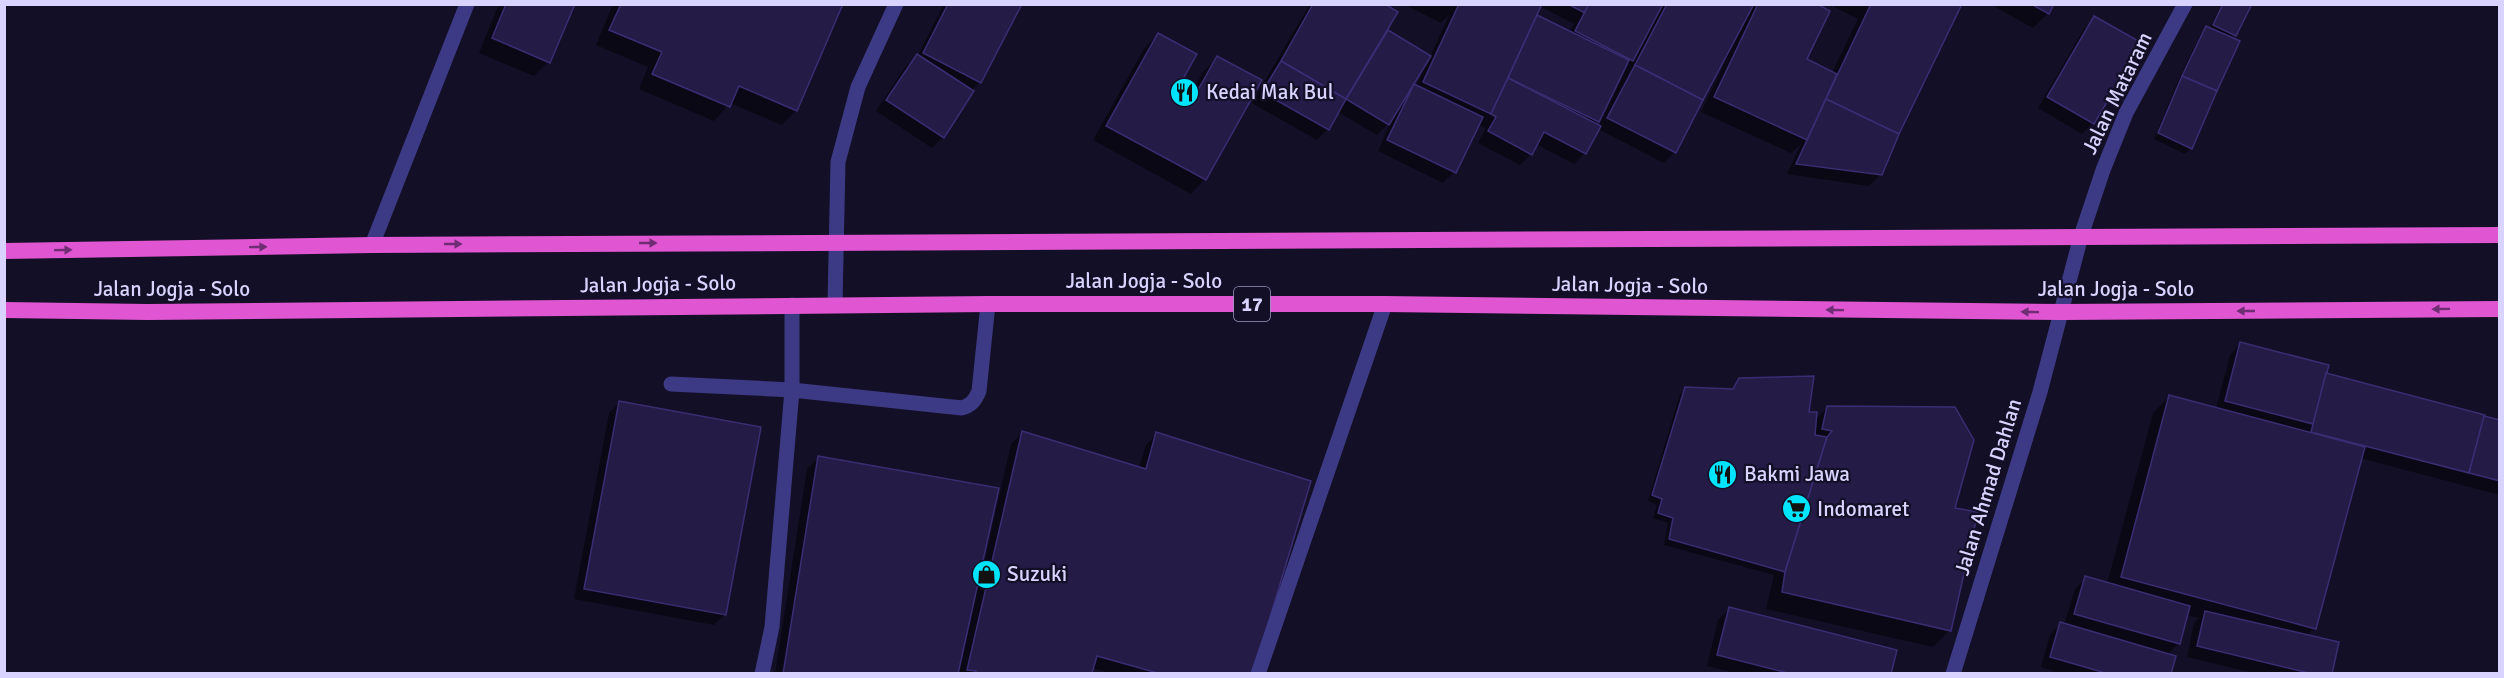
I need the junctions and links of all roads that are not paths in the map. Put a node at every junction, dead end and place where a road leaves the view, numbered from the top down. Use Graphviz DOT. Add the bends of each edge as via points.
graph roads {
  1 [pos="467,4"];
  2 [pos="896,4"];
  3 [pos="2185,4"];
  4 [pos="2499,235"];
  5 [pos="2081,236"];
  6 [pos="836,242"];
  7 [pos="372,245"];
  8 [pos="4,251"];
  9 [pos="835,304"];
  10 [pos="988,304"];
  11 [pos="1385,304"];
  12 [pos="792,305"];
  13 [pos="2499,309"];
  14 [pos="4,310"];
  15 [pos="2061,312"];
  16 [pos="671,384"];
  17 [pos="792,390"];
  18 [pos="762,674"];
  19 [pos="1258,674"];
  20 [pos="1953,674"];
  1 -- 7 [label="street"];
  2 -- 6 [label="street" via="858,87 838,162"];
  3 -- 5 [label="street, Jalan Mataram" via="2126,113"];
  4 -- 5 [label="highway, Jalan Jogja - Solo"];
  5 -- 6 [label="highway, Jalan Jogja - Solo"];
  5 -- 15 [label="street, Jalan Mataram"];
  7 -- 6 [label="highway, Jalan Jogja - Solo, one-way"];
  6 -- 9 [label="street"];
  8 -- 7 [label="highway, Jalan Jogja - Solo, one-way"];
  9 -- 10 [label="highway, Jalan Jogja - Solo / 17"];
  9 -- 12 [label="highway, Jalan Jogja - Solo / 17"];
  10 -- 11 [label="highway, Jalan Jogja - Solo / 17"];
  10 -- 17 [label="street" via="979,391 970,405 962,408"];
  15 -- 11 [label="highway, Jalan Jogja - Solo / 17, one-way"];
  11 -- 19 [label="street"];
  12 -- 14 [label="highway, Jalan Jogja - Solo / 17" via="172,312"];
  12 -- 17 [label="street"];
  13 -- 15 [label="highway, Jalan Jogja - Solo / 17, one-way"];
  15 -- 20 [label="street, Jalan Ahmad Dahlan"];
  16 -- 17 [label="street"];
  17 -- 18 [label="street" via="772,627"];
}
